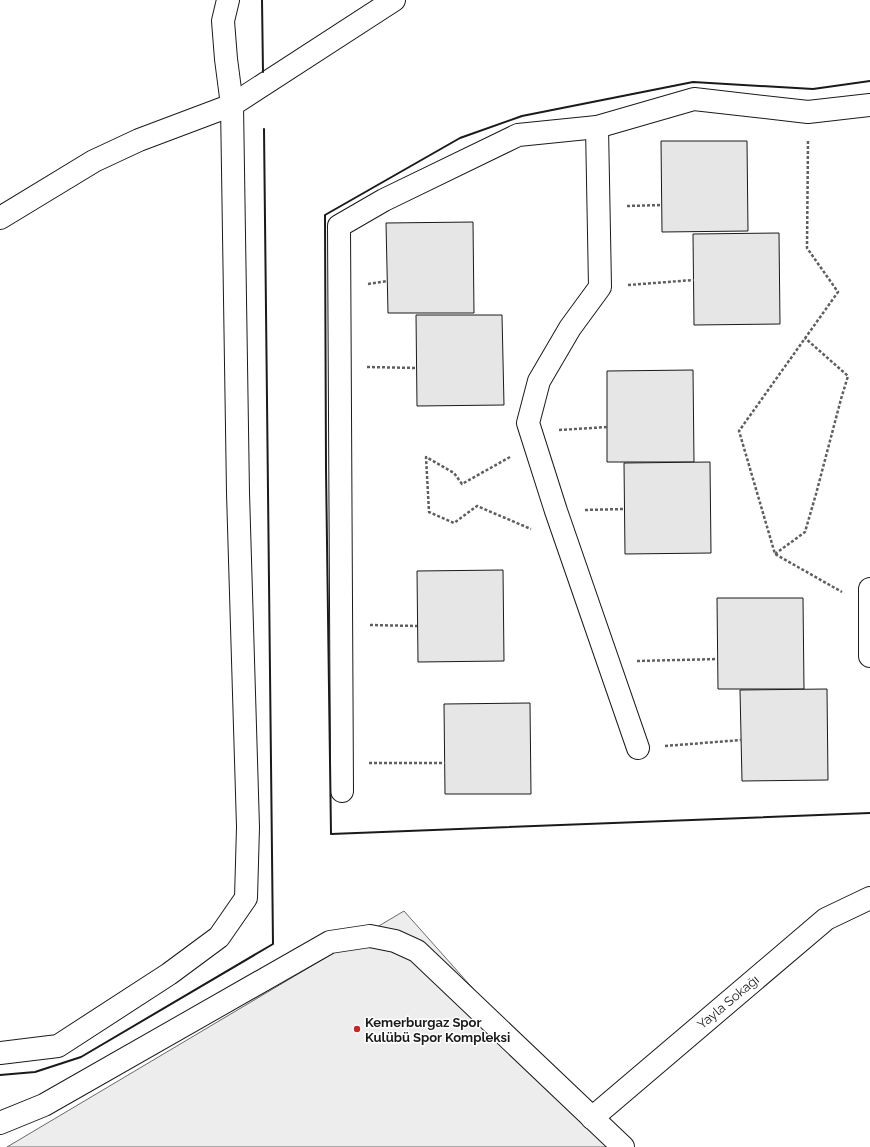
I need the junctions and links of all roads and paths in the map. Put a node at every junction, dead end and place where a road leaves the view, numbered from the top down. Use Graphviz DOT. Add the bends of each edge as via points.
graph roads {
  1 [pos="228,0"];
  2 [pos="394,0"];
  3 [pos="232,105"];
  4 [pos="870,105"];
  5 [pos="808,112"];
  6 [pos="597,127"];
  7 [pos="662,205"];
  8 [pos="598,207"];
  9 [pos="0,218"];
  10 [pos="694,280"];
  11 [pos="600,287"];
  12 [pos="805,338"];
  13 [pos="340,366"];
  14 [pos="417,368"];
  15 [pos="607,427"];
  16 [pos="533,437"];
  17 [pos="624,509"];
  18 [pos="558,517"];
  19 [pos="775,554"];
  20 [pos="870,589"];
  21 [pos="870,608"];
  22 [pos="341,625"];
  23 [pos="417,626"];
  24 [pos="870,656"];
  25 [pos="718,659"];
  26 [pos="608,661"];
  27 [pos="741,740"];
  28 [pos="638,748"];
  29 [pos="342,763"];
  30 [pos="445,763"];
  31 [pos="342,791"];
  32 [pos="870,898"];
  33 [pos="0,1053"];
  34 [pos="592,1118"];
  35 [pos="0,1123"];
  36 [pos="623,1147"];
  1 -- 3 [label="street" via="223,21"];
  2 -- 3 [label="street"];
  3 -- 9 [label="street" via="139,140 94,161"];
  3 -- 33 [label="street" via="238,493 248,827 246,898 219,937 169,974 58,1046"];
  4 -- 5 [label="street"];
  5 -- 6 [label="street" via="694,99"];
  5 -- 12 [label="path" via="807,248 838,292"];
  6 -- 8 [label="street"];
  6 -- 13 [label="street" via="518,135 384,200 339,226"];
  7 -- 8 [label="path"];
  8 -- 11 [label="street"];
  10 -- 11 [label="path"];
  11 -- 16 [label="street" via="570,328 539,381 528,423"];
  12 -- 19 [label="path" via="739,430"];
  12 -- 19 [label="path" via="848,376 805,532"];
  13 -- 14 [label="path"];
  13 -- 22 [label="street"];
  15 -- 16 [label="path"];
  16 -- 18 [label="street"];
  16 -- 18 [label="path" via="462,484 454,473 426,457 429,512 454,523 477,506 534,530"];
  17 -- 18 [label="path"];
  18 -- 26 [label="street"];
  19 -- 21 [label="path"];
  20 -- 21 [label="street"];
  21 -- 24 [label="street"];
  22 -- 23 [label="path"];
  22 -- 29 [label="street"];
  25 -- 26 [label="path"];
  26 -- 28 [label="street"];
  27 -- 28 [label="path"];
  29 -- 30 [label="path"];
  29 -- 31 [label="street"];
  32 -- 34 [label="street, Yayla Sokağı" via="826,919"];
  34 -- 35 [label="street" via="417,951 395,941 370,936 330,942 44,1105"];
  34 -- 36 [label="street"];
}
